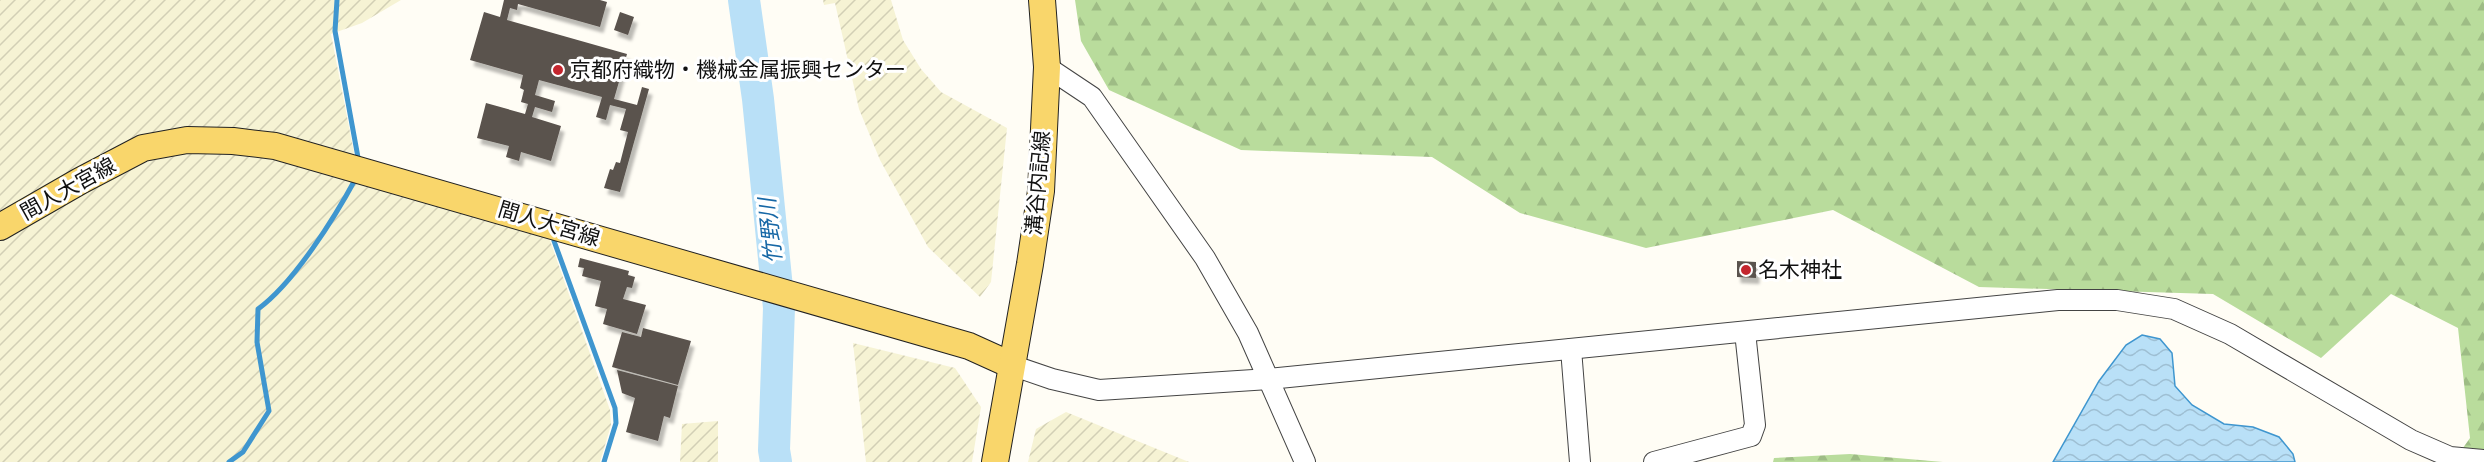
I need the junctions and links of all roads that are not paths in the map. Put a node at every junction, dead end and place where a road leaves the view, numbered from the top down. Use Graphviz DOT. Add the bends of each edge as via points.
graph roads {
  1 [pos="1042,0"];
  2 [pos="1047,67"];
  3 [pos="0,227"];
  4 [pos="1745,332"];
  5 [pos="1571,349"];
  6 [pos="1011,365"];
  7 [pos="1269,379"];
  8 [pos="2484,460"];
  9 [pos="995,462"];
  10 [pos="1305,462"];
  11 [pos="1580,462"];
  12 [pos="1654,462"];
  1 -- 2 [label="main road, 溝谷内記線"];
  2 -- 6 [label="main road, 溝谷内記線" via="1041,191"];
  2 -- 7 [label="street" via="1092,97 1205,258"];
  3 -- 6 [label="main road, 間人大宮線" via="143,148 188,140 275,146 969,346"];
  4 -- 5 [label="street"];
  4 -- 8 [label="street" via="2058,300 2117,300 2174,309 2230,334 2411,440 2450,457"];
  4 -- 12 [label="street" via="1755,425 1751,436"];
  5 -- 7 [label="street"];
  5 -- 11 [label="street"];
  6 -- 7 [label="street" via="1099,390"];
  6 -- 9 [label="main road"];
  7 -- 10 [label="street"];
}
